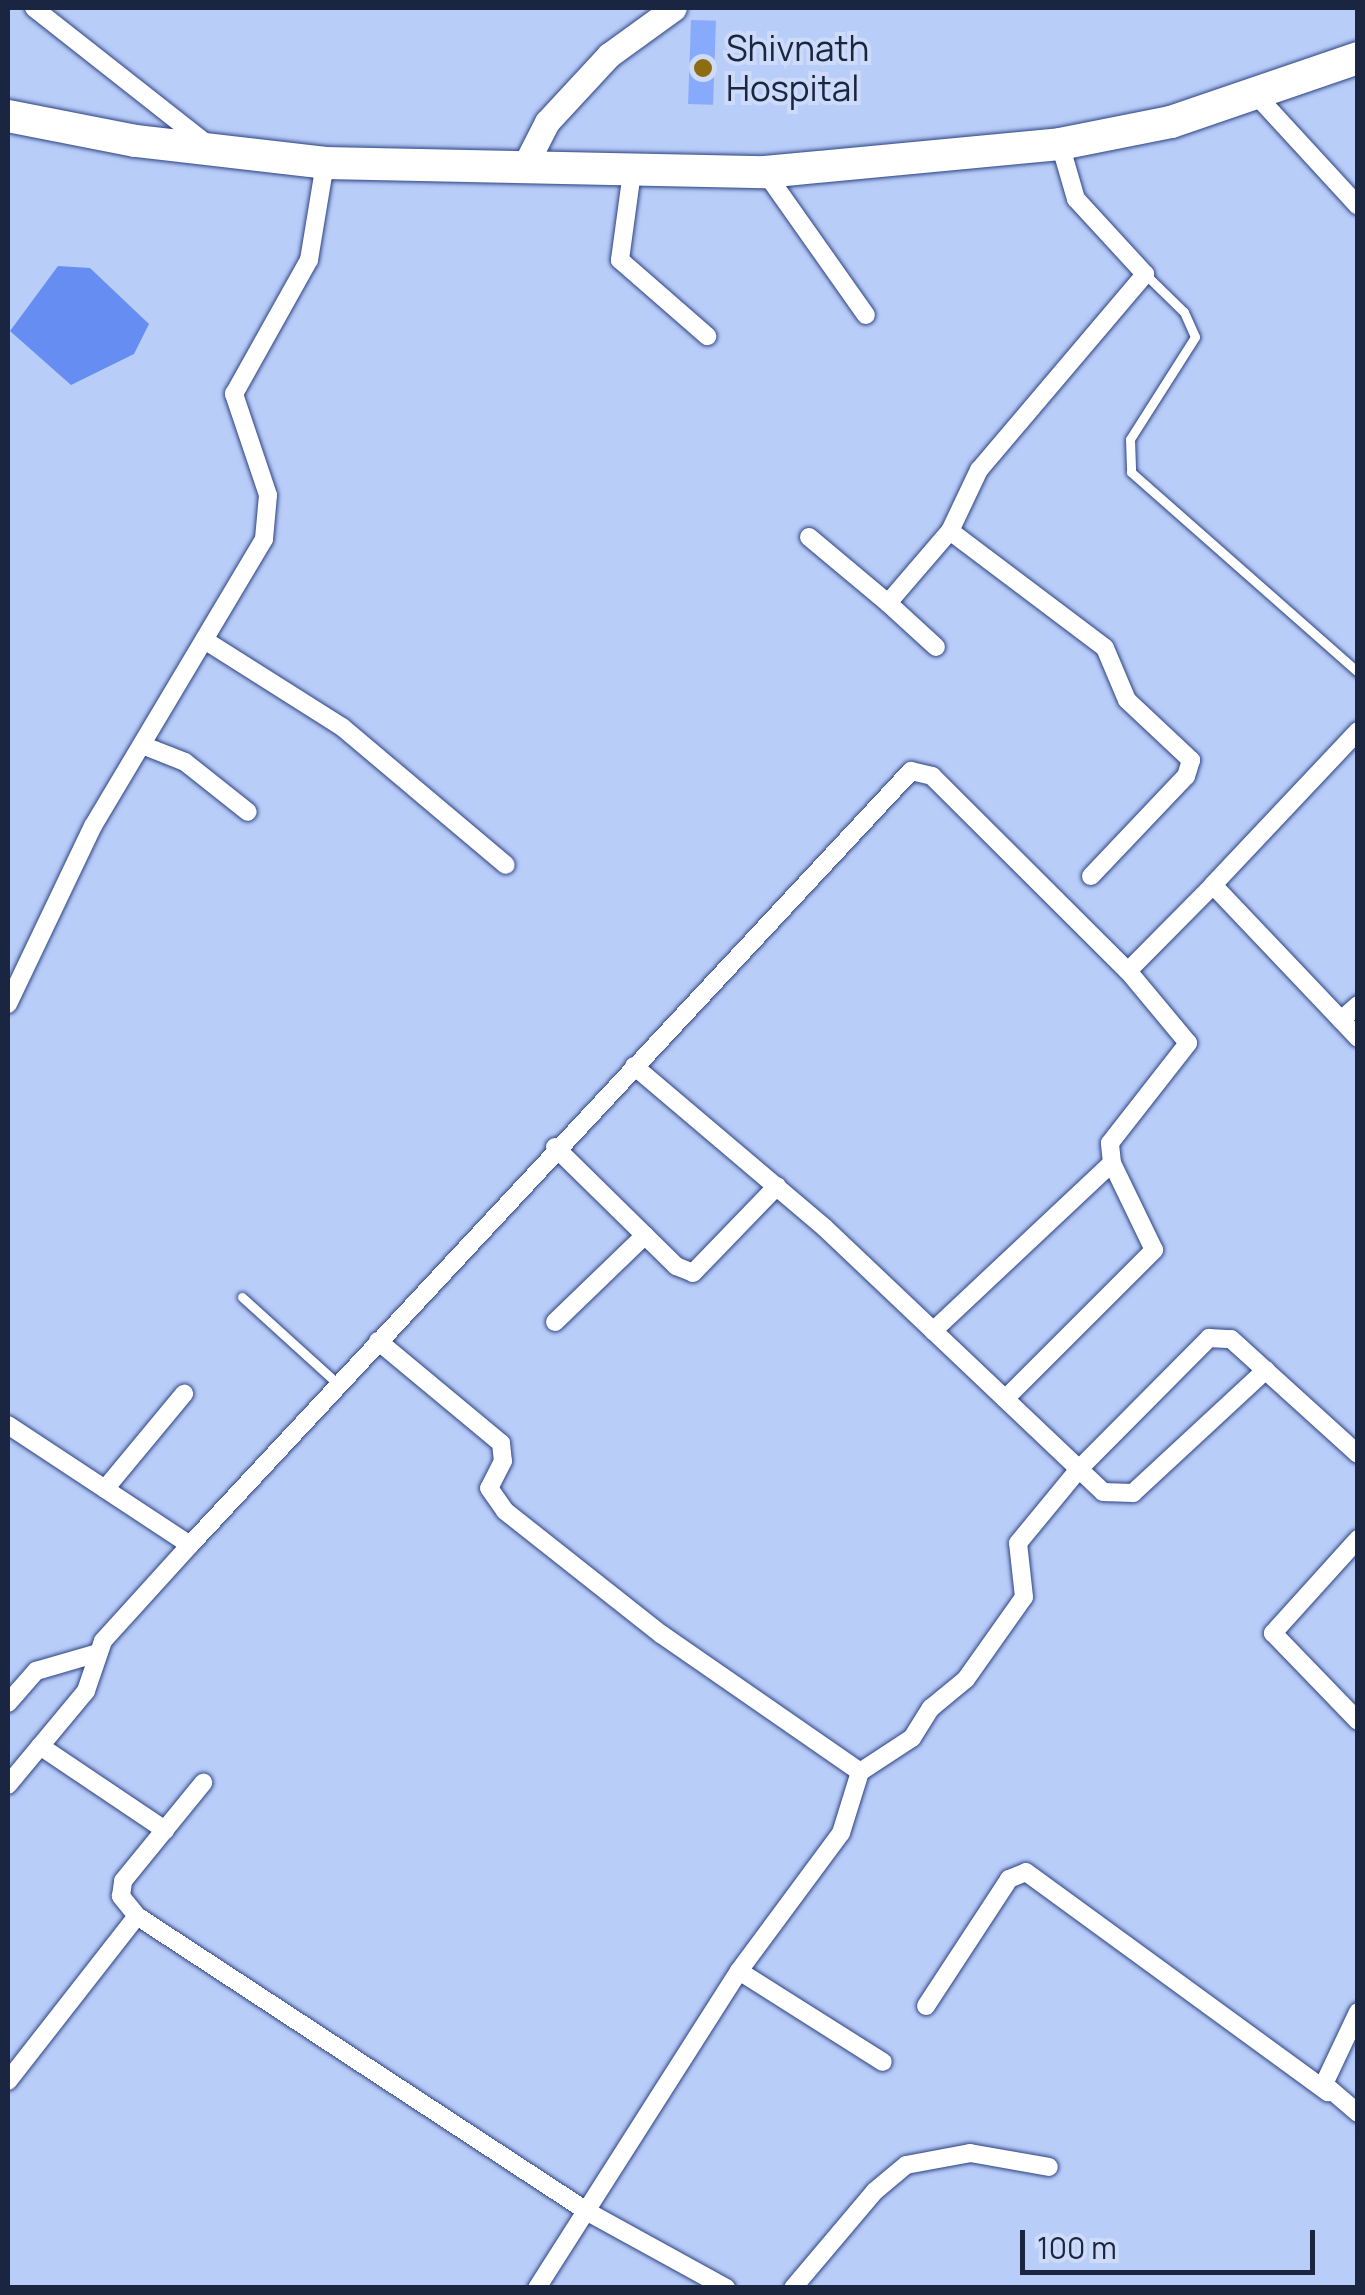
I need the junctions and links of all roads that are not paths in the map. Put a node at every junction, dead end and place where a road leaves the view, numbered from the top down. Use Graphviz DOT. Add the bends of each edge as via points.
graph roads {
  1 [pos="34,8"];
  2 [pos="674,8"];
  3 [pos="1358,58"];
  4 [pos="1256,96"];
  5 [pos="8,116"];
  6 [pos="1060,144"];
  7 [pos="216,152"];
  8 [pos="324,163"];
  9 [pos="523,169"];
  10 [pos="632,172"];
  11 [pos="766,172"];
  12 [pos="1358,206"];
  13 [pos="1145,274"];
  14 [pos="866,315"];
  15 [pos="707,336"];
  16 [pos="950,531"];
  17 [pos="809,537"];
  18 [pos="888,602"];
  19 [pos="206,641"];
  20 [pos="936,647"];
  21 [pos="1358,672"];
  22 [pos="1358,731"];
  23 [pos="142,745"];
  24 [pos="248,812"];
  25 [pos="506,864"];
  26 [pos="1091,876"];
  27 [pos="1212,885"];
  28 [pos="1128,971"];
  29 [pos="8,1004"];
  30 [pos="1358,1005"];
  31 [pos="1341,1020"];
  32 [pos="1358,1038"];
  33 [pos="634,1066"];
  34 [pos="555,1147"];
  35 [pos="1112,1163"];
  36 [pos="777,1186"];
  37 [pos="645,1236"];
  38 [pos="242,1297"];
  39 [pos="555,1322"];
  40 [pos="933,1331"];
  41 [pos="378,1340"];
  42 [pos="1266,1370"];
  43 [pos="338,1384"];
  44 [pos="184,1394"];
  45 [pos="1005,1400"];
  46 [pos="8,1425"];
  47 [pos="1358,1454"];
  48 [pos="1078,1469"];
  49 [pos="104,1489"];
  50 [pos="1358,1539"];
  51 [pos="190,1545"];
  52 [pos="98,1653"];
  53 [pos="8,1703"];
  54 [pos="1358,1721"];
  55 [pos="40,1746"];
  56 [pos="860,1772"];
  57 [pos="203,1783"];
  58 [pos="8,1785"];
  59 [pos="165,1830"];
  60 [pos="137,1916"];
  61 [pos="739,1970"];
  62 [pos="926,2006"];
  63 [pos="1358,2012"];
  64 [pos="884,2062"];
  65 [pos="8,2081"];
  66 [pos="1328,2092"];
  67 [pos="1358,2113"];
  68 [pos="1049,2168"];
  69 [pos="588,2212"];
  70 [pos="537,2288"];
  71 [pos="726,2288"];
  72 [pos="793,2288"];
  1 -- 7 [label="street"];
  2 -- 9 [label="street" via="608,54 547,122"];
  3 -- 4 [label="highway"];
  4 -- 6 [label="highway"];
  4 -- 12 [label="street"];
  5 -- 7 [label="highway"];
  6 -- 11 [label="highway"];
  6 -- 13 [label="street" via="1076,198"];
  7 -- 8 [label="highway"];
  8 -- 9 [label="highway"];
  8 -- 19 [label="street" via="309,260 234,394 270,519 255,560"];
  9 -- 10 [label="highway"];
  10 -- 11 [label="highway"];
  10 -- 15 [label="street" via="620,260"];
  11 -- 14 [label="street"];
  13 -- 16 [label="street" via="979,470"];
  13 -- 21 [label="lane" via="1184,312 1195,337 1130,439 1131,472"];
  16 -- 18 [label="street"];
  16 -- 26 [label="street" via="1105,648 1127,700 1191,760 1186,776"];
  17 -- 18 [label="street"];
  18 -- 20 [label="street"];
  19 -- 23 [label="street"];
  19 -- 25 [label="street" via="342,727"];
  22 -- 27 [label="street"];
  23 -- 24 [label="street" via="186,762"];
  23 -- 29 [label="street" via="93,826"];
  27 -- 28 [label="street"];
  27 -- 31 [label="street"];
  28 -- 33 [label="street" via="932,776 910,771"];
  28 -- 35 [label="street" via="1188,1043 1114,1135"];
  30 -- 31 [label="street"];
  31 -- 32 [label="street"];
  33 -- 34 [label="street"];
  33 -- 36 [label="street"];
  34 -- 37 [label="street"];
  34 -- 41 [label="street"];
  35 -- 40 [label="street"];
  35 -- 45 [label="street" via="1154,1242 1151,1258"];
  36 -- 37 [label="street" via="693,1273"];
  36 -- 40 [label="street"];
  37 -- 39 [label="street"];
  38 -- 43 [label="lane"];
  40 -- 45 [label="street"];
  41 -- 43 [label="street"];
  41 -- 56 [label="street" via="502,1444 503,1460 489,1488 505,1511 662,1634"];
  42 -- 47 [label="street"];
  42 -- 48 [label="street" via="1125,1497 1103,1492"];
  42 -- 48 [label="street" via="1216,1334"];
  43 -- 51 [label="street"];
  44 -- 49 [label="street"];
  45 -- 48 [label="street"];
  46 -- 49 [label="street"];
  48 -- 56 [label="street" via="1018,1542 1026,1580 1015,1616 966,1679 930,1708 912,1738"];
  49 -- 51 [label="street"];
  50 -- 54 [label="street" via="1273,1633"];
  51 -- 52 [label="street"];
  52 -- 53 [label="street" via="36,1671"];
  52 -- 55 [label="street" via="92,1680"];
  55 -- 58 [label="street"];
  55 -- 59 [label="street"];
  56 -- 61 [label="street" via="841,1833"];
  57 -- 59 [label="street"];
  59 -- 60 [label="street" via="120,1888"];
  60 -- 65 [label="street"];
  60 -- 69 [label="street"];
  61 -- 64 [label="street"];
  61 -- 69 [label="street"];
  62 -- 66 [label="street" via="1009,1879 1026,1872"];
  63 -- 66 [label="street" via="1324,2074"];
  66 -- 67 [label="street"];
  68 -- 72 [label="street" via="970,2153 906,2166 875,2190"];
  69 -- 70 [label="street"];
  69 -- 71 [label="street"];
}
